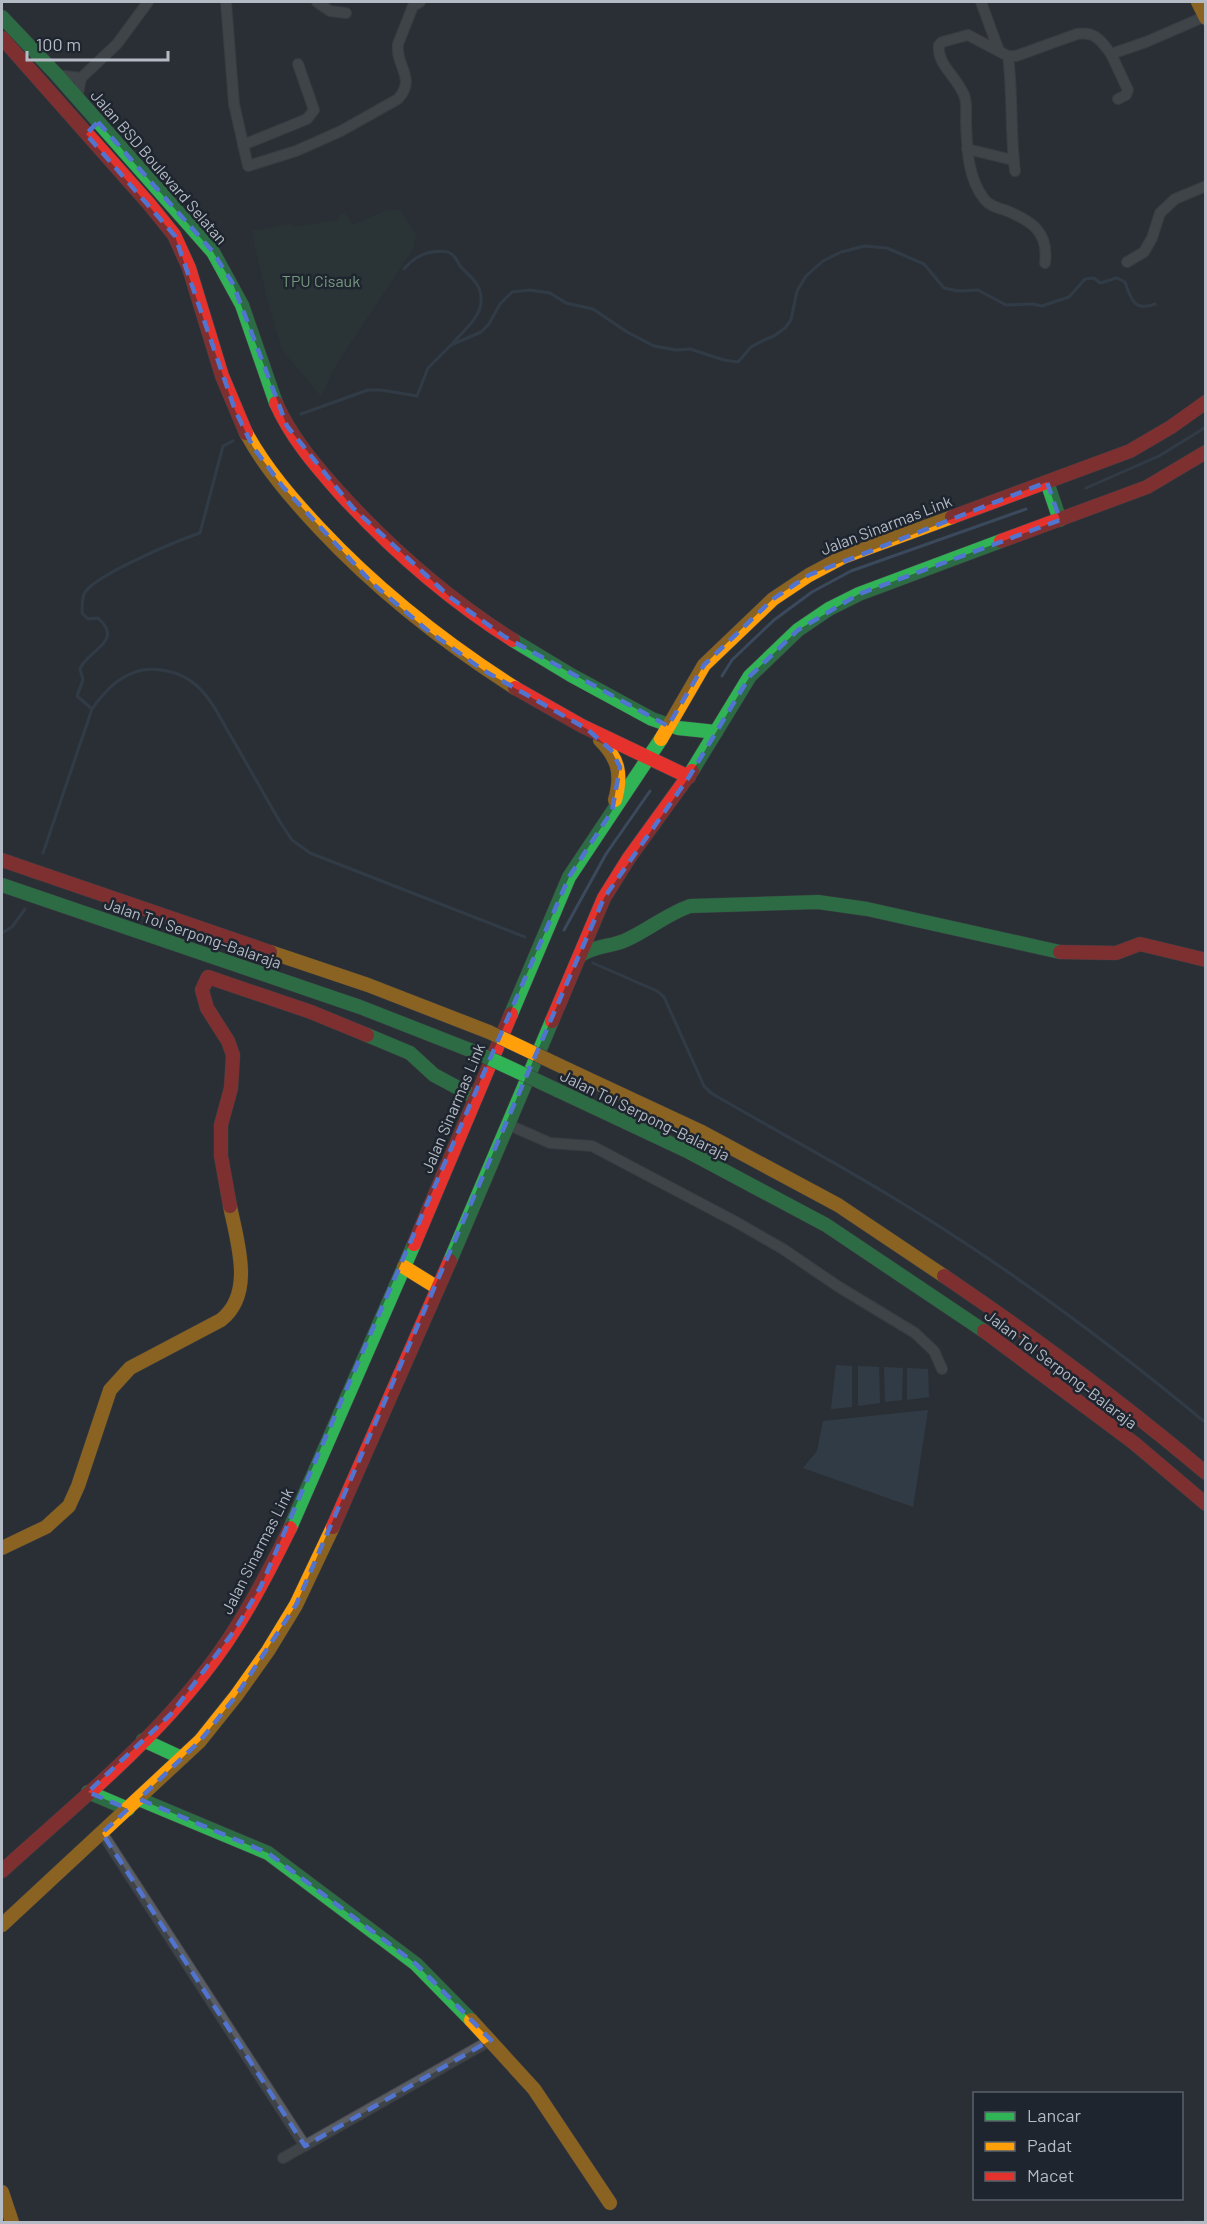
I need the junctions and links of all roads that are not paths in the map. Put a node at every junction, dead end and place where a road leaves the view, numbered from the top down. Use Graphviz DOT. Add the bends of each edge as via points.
graph roads {
  1 [pos="148,2"];
  2 [pos="226,2"];
  3 [pos="316,2"];
  4 [pos="420,2"];
  5 [pos="981,2"];
  6 [pos="1198,2"];
  7 [pos="346,14"];
  8 [pos="2,17"];
  9 [pos="1205,17"];
  10 [pos="2,38"];
  11 [pos="1004,53"];
  12 [pos="1110,54"];
  13 [pos="298,64"];
  14 [pos="57,75"];
  15 [pos="81,78"];
  16 [pos="77,99"];
  17 [pos="1118,99"];
  18 [pos="98,122"];
  19 [pos="86,134"];
  20 [pos="243,145"];
  21 [pos="967,149"];
  22 [pos="1206,186"];
  23 [pos="1127,262"];
  24 [pos="1045,263"];
  25 [pos="1206,402"];
  26 [pos="1206,452"];
  27 [pos="1047,482"];
  28 [pos="1060,520"];
  29 [pos="668,726"];
  30 [pos="587,729"];
  31 [pos="716,732"];
  32 [pos="648,760"];
  33 [pos="689,777"];
  34 [pos="612,810"];
  35 [pos="2,860"];
  36 [pos="2,885"];
  37 [pos="579,957"];
  38 [pos="1206,960"];
  39 [pos="475,1097"];
  40 [pos="507,1124"];
  41 [pos="404,1267"];
  42 [pos="438,1288"];
  43 [pos="942,1369"];
  44 [pos="1206,1473"];
  45 [pos="1206,1504"];
  46 [pos="2,1548"];
  47 [pos="143,1740"];
  48 [pos="182,1758"];
  49 [pos="88,1792"];
  50 [pos="139,1799"];
  51 [pos="128,1809"];
  52 [pos="102,1833"];
  53 [pos="2,1871"];
  54 [pos="2,1925"];
  55 [pos="490,2040"];
  56 [pos="305,2146"];
  57 [pos="283,2158"];
  58 [pos="2,2192"];
  59 [pos="610,2203"];
  60 [pos="12,2223"];
  1 -- 15 [label="street" via="117,44"];
  2 -- 20 [label="street" via="234,104"];
  3 -- 7 [label="street" via="330,11"];
  4 -- 20 [label="street" via="413,6 398,44 407,82 398,99 341,131 248,166"];
  5 -- 11 [label="street"];
  6 -- 9 [label="main road"];
  8 -- 14 [label="main road, Jalan BSD Boulevard Selatan"];
  9 -- 12 [label="street"];
  10 -- 19 [label="main road, Jalan BSD Boulevard Selatan"];
  11 -- 12 [label="street" via="1016,56 1086,32 1097,37"];
  11 -- 21 [label="street" via="1014,166"];
  11 -- 21 [label="street" via="968,35 939,45 940,58 965,98"];
  12 -- 17 [label="street" via="1128,90"];
  13 -- 20 [label="street" via="314,110 311,116"];
  14 -- 15 [label="street"];
  14 -- 16 [label="main road, Jalan BSD Boulevard Selatan"];
  15 -- 16 [label="street"];
  16 -- 18 [label="main road, Jalan BSD Boulevard Selatan"];
  18 -- 19 [label="main road"];
  18 -- 29 [label="main road, Jalan BSD Boulevard Selatan" via="213,252 233,284 271,394 287,426 353,508 400,555 505,637 573,678"];
  19 -- 30 [label="main road, Jalan BSD Boulevard Selatan" via="175,236 189,267 235,410 254,447 324,535 427,630 483,670"];
  21 -- 24 [label="street" via="981,195 988,203 1037,229 1047,249"];
  22 -- 23 [label="street" via="1175,199 1160,213 1144,252"];
  25 -- 27 [label="main road, Jalan Sinarmas Link" via="1130,451"];
  26 -- 28 [label="main road" via="1147,487"];
  27 -- 28 [label="main road"];
  27 -- 29 [label="main road, Jalan Sinarmas Link" via="843,557 808,575 773,599 704,665"];
  28 -- 31 [label="main road" via="859,594 829,609 798,630 750,676"];
  29 -- 31 [label="main road, Jalan BSD Boulevard Selatan"];
  29 -- 32 [label="main road, Jalan Sinarmas Link"];
  30 -- 32 [label="main road, Jalan BSD Boulevard Selatan"];
  30 -- 34 [label="main road" via="611,750 620,767 621,782"];
  31 -- 33 [label="main road"];
  32 -- 33 [label="main road, Jalan BSD Boulevard Selatan"];
  32 -- 34 [label="main road, Jalan Sinarmas Link"];
  33 -- 37 [label="main road" via="622,868 604,898"];
  34 -- 39 [label="main road, Jalan Sinarmas Link" via="569,878"];
  35 -- 44 [label="main road, Jalan Tol Serpong–Balaraja, bridge" via="368,985 489,1032 700,1131 838,1205 1005,1317"];
  36 -- 45 [label="main road, Jalan Tol Serpong–Balaraja, bridge" via="360,1007 480,1054 689,1152 826,1226 992,1336 1134,1443"];
  37 -- 38 [label="main road" via="593,946 619,943 690,906 818,902 867,909 1055,952 1116,953 1140,944"];
  37 -- 40 [label="main road"];
  39 -- 41 [label="main road, Jalan Sinarmas Link"];
  39 -- 46 [label="main road" via="434,1075 410,1053 311,1012 208,977 202,990 207,1008 233,1055 231,1088 221,1125 221,1156 242,1268 239,1294 230,1313 221,1320 118,1378 110,1390 69,1506 46,1527"];
  40 -- 42 [label="main road"];
  40 -- 43 [label="street" via="550,1143 592,1146 783,1249 915,1333 934,1351"];
  41 -- 42 [label="main road"];
  41 -- 47 [label="main road, Jalan Sinarmas Link" via="261,1586 205,1672 171,1714"];
  42 -- 48 [label="main road" via="296,1605 236,1696"];
  47 -- 48 [label="main road"];
  47 -- 49 [label="main road, Jalan Sinarmas Link"];
  48 -- 50 [label="main road"];
  49 -- 51 [label="main road"];
  49 -- 53 [label="main road, Jalan Sinarmas Link"];
  50 -- 51 [label="main road"];
  50 -- 55 [label="main road" via="268,1852 416,1964"];
  51 -- 52 [label="main road"];
  52 -- 54 [label="main road"];
  52 -- 56 [label="street"];
  55 -- 56 [label="street"];
  55 -- 59 [label="main road" via="534,2089"];
  56 -- 57 [label="street"];
  58 -- 60 [label="main road"];
}
